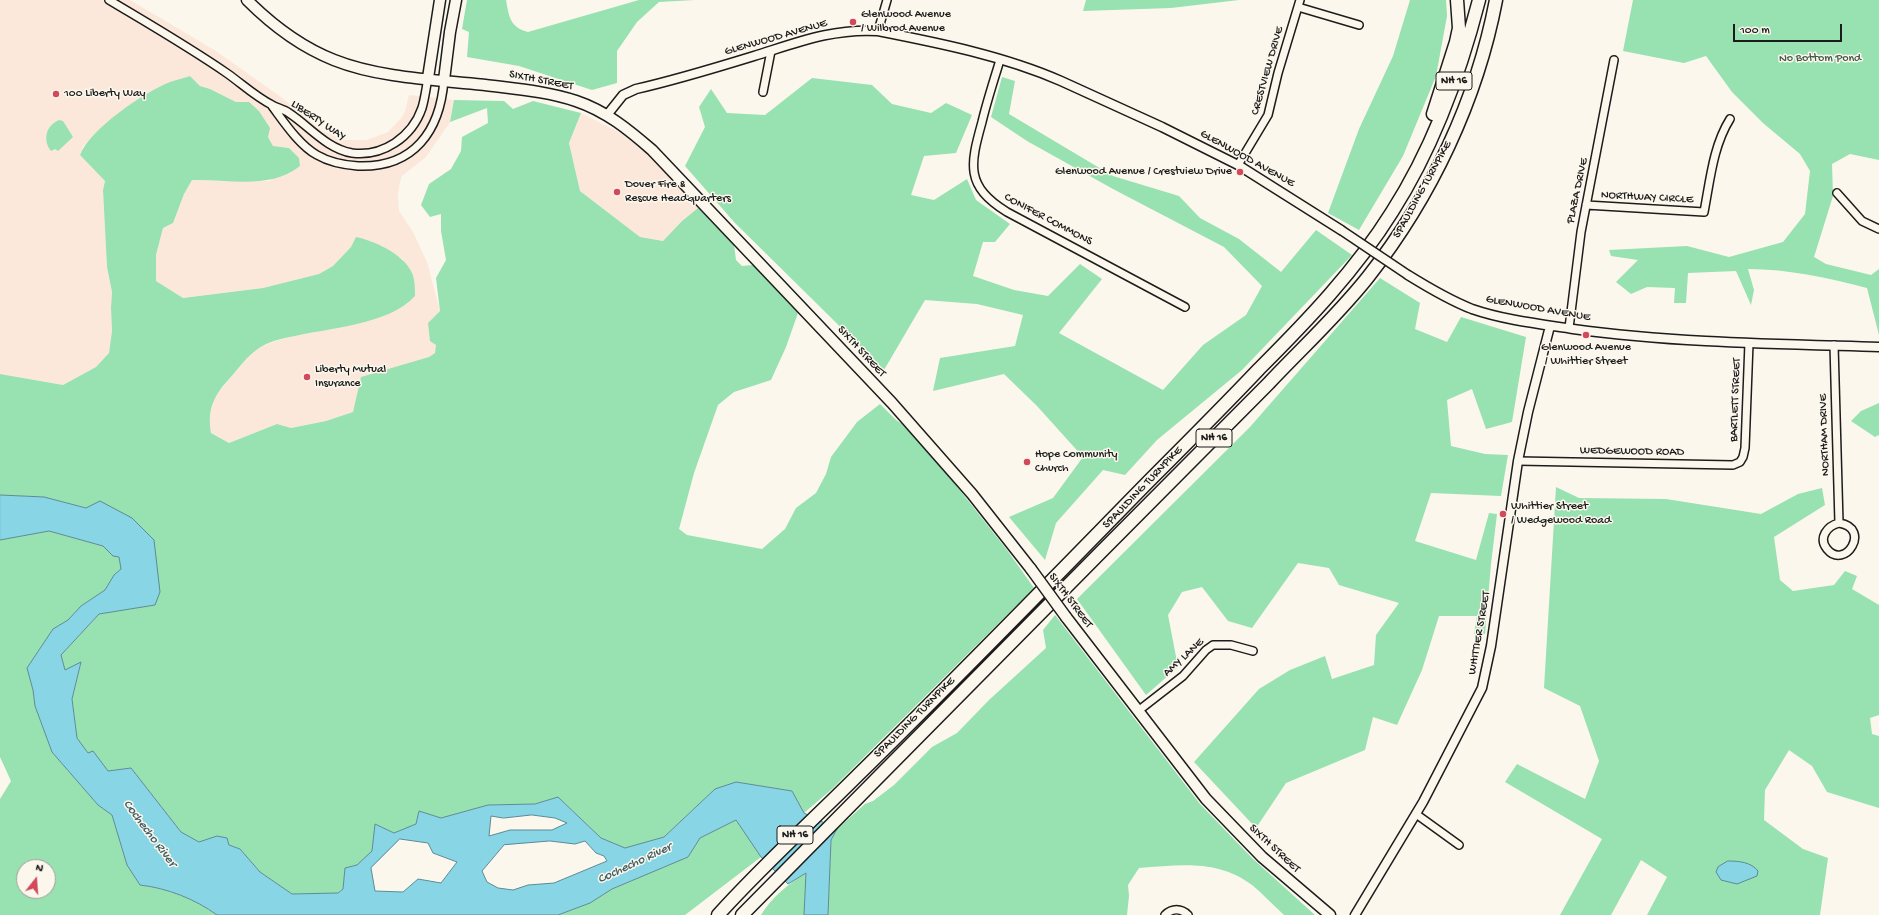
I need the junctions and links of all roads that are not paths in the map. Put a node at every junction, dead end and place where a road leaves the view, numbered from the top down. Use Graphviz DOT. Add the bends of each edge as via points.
graph roads {
  1 [pos="109,0"];
  2 [pos="247,0"];
  3 [pos="440,0"];
  4 [pos="456,0"];
  5 [pos="887,0"];
  6 [pos="1457,0"];
  7 [pos="1478,0"];
  8 [pos="1496,0"];
  9 [pos="1299,3"];
  10 [pos="1359,25"];
  11 [pos="878,31"];
  12 [pos="771,51"];
  13 [pos="1000,60"];
  14 [pos="1614,60"];
  15 [pos="428,78"];
  16 [pos="444,80"];
  17 [pos="764,92"];
  18 [pos="272,105"];
  19 [pos="607,115"];
  20 [pos="1730,119"];
  21 [pos="1421,160"];
  22 [pos="1238,165"];
  23 [pos="1837,193"];
  24 [pos="1586,205"];
  25 [pos="1879,229"];
  26 [pos="1185,307"];
  27 [pos="1550,326"];
  28 [pos="1570,328"];
  29 [pos="1749,343"];
  30 [pos="1834,345"];
  31 [pos="1879,347"];
  32 [pos="1743,457"];
  33 [pos="1518,461"];
  34 [pos="1839,523"];
  35 [pos="1253,650"];
  36 [pos="1138,711"];
  37 [pos="1416,814"];
  38 [pos="1459,845"];
  39 [pos="718,915"];
  40 [pos="742,915"];
  41 [pos="1165,915"];
  42 [pos="1188,915"];
  43 [pos="1330,915"];
  44 [pos="1355,915"];
  1 -- 18 [label="street, LIBERTY WAY" via="196,53"];
  2 -- 15 [label="main road, SIXTH STREET" via="278,28 300,44 322,55 374,71"];
  3 -- 15 [label="main road"];
  4 -- 16 [label="main road"];
  5 -- 11 [label="street"];
  6 -- 21 [label="highway" via="1459,28 1456,42 1424,139"];
  7 -- 21 [label="highway, SPAULDING TURNPIKE / NH 16" via="1461,61"];
  8 -- 40 [label="highway, SPAULDING TURNPIKE / NH 16" via="1475,80 1445,153 1410,217 1368,277 1333,317 1241,411"];
  9 -- 10 [label="street"];
  9 -- 22 [label="street, CRESTVIEW DRIVE" via="1268,114"];
  11 -- 12 [label="street, GLENWOOD AVENUE" via="838,32"];
  11 -- 13 [label="street, GLENWOOD AVENUE"];
  12 -- 17 [label="street"];
  12 -- 19 [label="street, GLENWOOD AVENUE" via="629,92 618,100"];
  13 -- 22 [label="street, GLENWOOD AVENUE" via="1062,81"];
  13 -- 26 [label="street, CONIFER COMMONS" via="973,154 973,170 983,193 1007,212"];
  14 -- 24 [label="street, PLAZA DRIVE"];
  15 -- 16 [label="main road, SIXTH STREET"];
  15 -- 18 [label="street, LIBERTY WAY" via="422,108 411,128 391,147 372,153 359,154 338,149 288,112"];
  16 -- 18 [label="street, LIBERTY WAY" via="439,112 425,138 404,156 374,165 355,166 317,155 291,130"];
  16 -- 19 [label="main road, SIXTH STREET" via="558,95 578,101"];
  19 -- 36 [label="main road, SIXTH STREET, bridge" via="652,150 892,403 972,494"];
  20 -- 24 [label="street, NORTHWAY CIRCLE" via="1722,131 1718,144 1704,212"];
  21 -- 39 [label="highway, SPAULDING TURNPIKE / NH 16" via="1377,236 1326,299 1109,522"];
  22 -- 27 [label="street, GLENWOOD AVENUE, bridge" via="1441,295 1473,309"];
  23 -- 25 [label="street" via="1862,221"];
  24 -- 28 [label="street, PLAZA DRIVE" via="1576,266"];
  27 -- 28 [label="street, GLENWOOD AVENUE"];
  27 -- 33 [label="street, WHITTIER STREET"];
  28 -- 29 [label="street, GLENWOOD AVENUE" via="1643,338"];
  29 -- 30 [label="street, GLENWOOD AVENUE"];
  29 -- 32 [label="street, BARTLETT STREET" via="1746,439"];
  30 -- 31 [label="street, GLENWOOD AVENUE"];
  30 -- 34 [label="street, NORTHAM DRIVE"];
  32 -- 33 [label="street, WEDGEWOOD ROAD" via="1740,462 1733,465"];
  33 -- 37 [label="street, WHITTIER STREET" via="1487,672 1474,703"];
  34 -- 34 [label="street" via="1829,527 1824,540 1828,550 1842,554 1851,550 1855,540 1849,526"];
  35 -- 36 [label="street, AMY LANE" via="1231,645 1213,645 1183,676"];
  36 -- 43 [label="main road, SIXTH STREET" via="1206,799 1297,889"];
  37 -- 38 [label="street"];
  37 -- 44 [label="street, WHITTIER STREET"];
  41 -- 42 [label="street" via="1176,909"];
}
